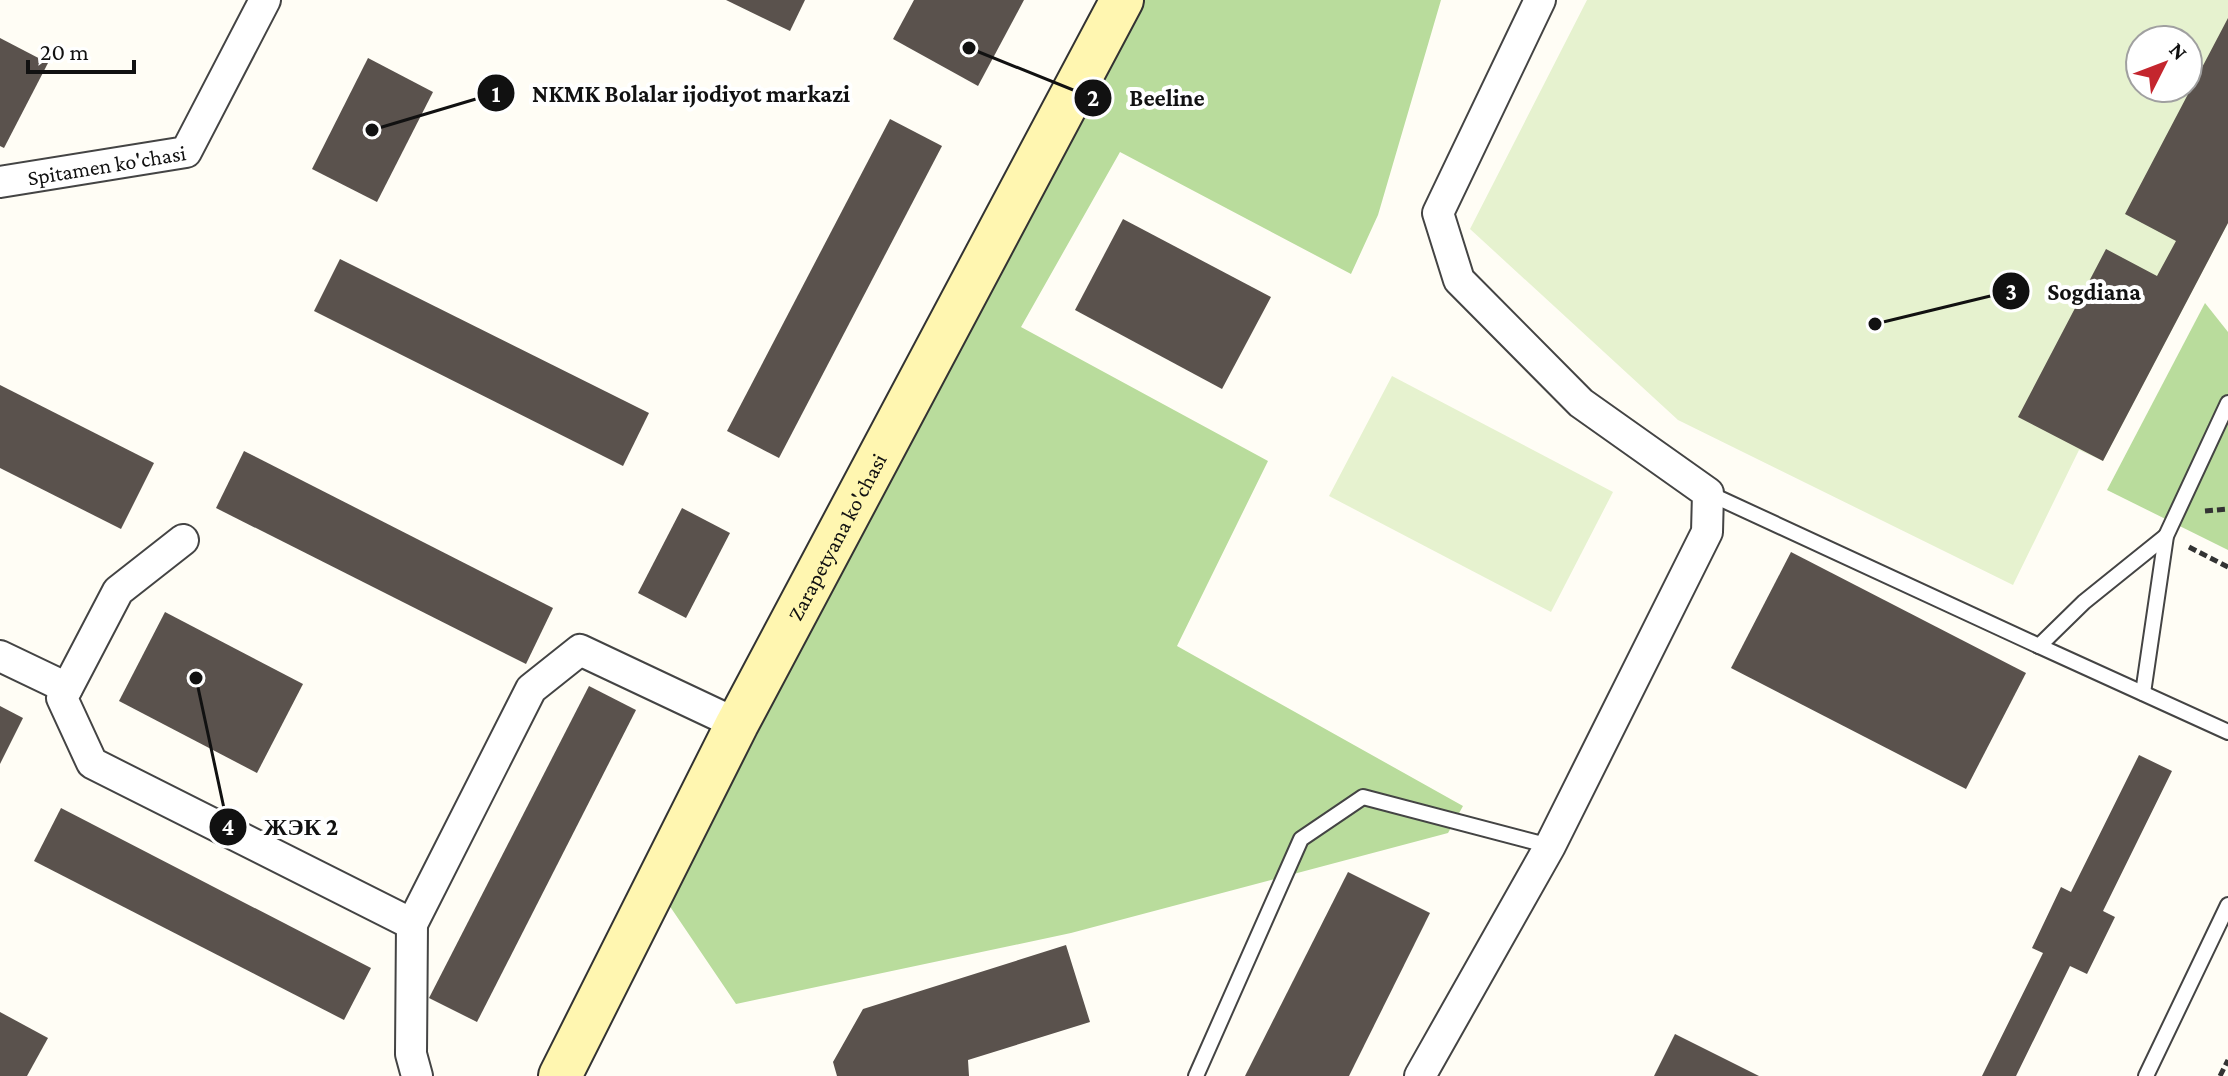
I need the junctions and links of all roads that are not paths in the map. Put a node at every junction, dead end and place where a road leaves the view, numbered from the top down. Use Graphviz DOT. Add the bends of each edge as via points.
graph roads {
  1 [pos="265,0"];
  2 [pos="1122,0"];
  3 [pos="1540,0"];
  4 [pos="0,182"];
  5 [pos="2228,403"];
  6 [pos="1708,493"];
  7 [pos="2166,536"];
  8 [pos="183,540"];
  9 [pos="2039,646"];
  10 [pos="0,656"];
  11 [pos="65,693"];
  12 [pos="2143,693"];
  13 [pos="737,724"];
  14 [pos="2228,732"];
  15 [pos="1550,846"];
  16 [pos="2228,905"];
  17 [pos="412,924"];
  18 [pos="417,1076"];
  19 [pos="560,1076"];
  20 [pos="1196,1076"];
  21 [pos="1420,1076"];
  22 [pos="2146,1076"];
  1 -- 4 [label="street, Spitamen ko'chasi" via="186,152"];
  2 -- 13 [label="street, Zarapetyana ko'chasi"];
  3 -- 6 [label="street" via="1438,213 1459,280 1581,403"];
  5 -- 7 [label="lane"];
  6 -- 9 [label="lane"];
  6 -- 15 [label="street" via="1707,532"];
  7 -- 9 [label="lane"];
  7 -- 12 [label="lane"];
  8 -- 11 [label="street" via="118,591"];
  9 -- 12 [label="lane"];
  10 -- 11 [label="street"];
  11 -- 17 [label="street" via="92,763"];
  12 -- 14 [label="lane"];
  13 -- 17 [label="street" via="580,650 531,689"];
  13 -- 19 [label="street, Zarapetyana ko'chasi"];
  15 -- 20 [label="lane" via="1363,797 1332,817 1301,839"];
  15 -- 21 [label="street"];
  16 -- 22 [label="lane"];
  17 -- 18 [label="street" via="411,1054"];
}
